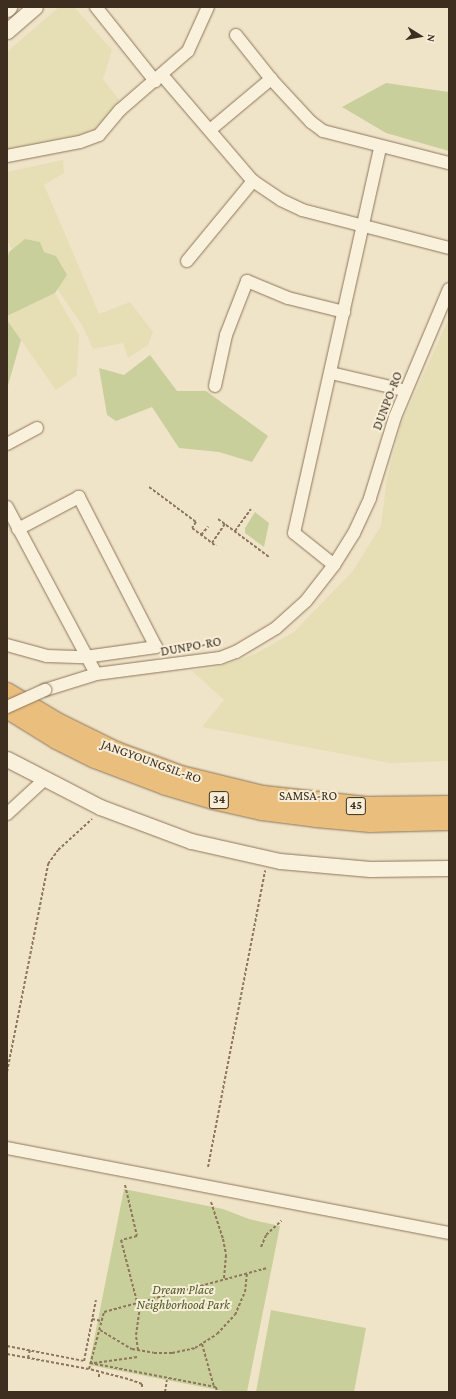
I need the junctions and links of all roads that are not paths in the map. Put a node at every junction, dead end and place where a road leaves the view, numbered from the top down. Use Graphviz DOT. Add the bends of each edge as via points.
graph roads {
  1 [pos="35,7"];
  2 [pos="96,7"];
  3 [pos="208,7"];
  4 [pos="7,30"];
  5 [pos="236,34"];
  6 [pos="159,78"];
  7 [pos="271,79"];
  8 [pos="210,130"];
  9 [pos="380,146"];
  10 [pos="7,156"];
  11 [pos="449,164"];
  12 [pos="253,180"];
  13 [pos="362,226"];
  14 [pos="449,248"];
  15 [pos="187,261"];
  16 [pos="449,289"];
  17 [pos="344,312"];
  18 [pos="331,373"];
  19 [pos="215,386"];
  20 [pos="399,389"];
  21 [pos="37,428"];
  22 [pos="7,444"];
  23 [pos="7,507"];
  24 [pos="18,529"];
  25 [pos="334,565"];
  26 [pos="7,645"];
  27 [pos="85,658"];
  28 [pos="96,674"];
  29 [pos="7,693"];
  30 [pos="7,708"];
  31 [pos="7,759"];
  32 [pos="44,780"];
  33 [pos="449,794"];
  34 [pos="263,796"];
  35 [pos="449,806"];
  36 [pos="7,814"];
  37 [pos="449,820"];
  38 [pos="449,868"];
  39 [pos="7,1148"];
  40 [pos="449,1233"];
  1 -- 4 [label="street"];
  2 -- 6 [label="street"];
  3 -- 6 [label="street" via="188,50"];
  5 -- 7 [label="street"];
  6 -- 8 [label="street"];
  6 -- 10 [label="street" via="120,110 99,135 80,142"];
  7 -- 8 [label="street"];
  7 -- 9 [label="street" via="311,122 323,131"];
  8 -- 12 [label="street"];
  9 -- 11 [label="street"];
  9 -- 13 [label="street"];
  12 -- 13 [label="street" via="281,200 302,210"];
  12 -- 15 [label="street"];
  13 -- 14 [label="street"];
  13 -- 17 [label="street"];
  16 -- 25 [label="street, DUNPO-RO" via="395,417 370,498"];
  17 -- 18 [label="street"];
  17 -- 19 [label="street" via="288,298 247,282 226,335"];
  18 -- 20 [label="street, DUNPO-RO"];
  18 -- 25 [label="street" via="294,533"];
  21 -- 22 [label="street"];
  23 -- 24 [label="street"];
  24 -- 27 [label="street"];
  24 -- 27 [label="street" via="79,497 156,647"];
  25 -- 28 [label="street, DUNPO-RO" via="300,607 276,628 236,652 220,658 190,663"];
  26 -- 27 [label="street" via="47,656"];
  27 -- 28 [label="street"];
  28 -- 30 [label="street, DUNPO-RO, bridge" via="46,690"];
  29 -- 34 [label="highway, JANGYOUNGSIL-RO / 34" via="60,724 116,752 181,776"];
  30 -- 37 [label="highway, JANGYOUNGSIL-RO / 34" via="57,739 95,758 166,785 213,799 316,818 370,822"];
  31 -- 32 [label="street"];
  32 -- 36 [label="street"];
  32 -- 38 [label="street" via="158,830 280,861 370,869"];
  33 -- 34 [label="highway, SAMSA-RO / 34"];
  34 -- 35 [label="highway, JANGYOUNGSIL-RO / 45" via="366,807"];
  39 -- 40 [label="street"];
}
